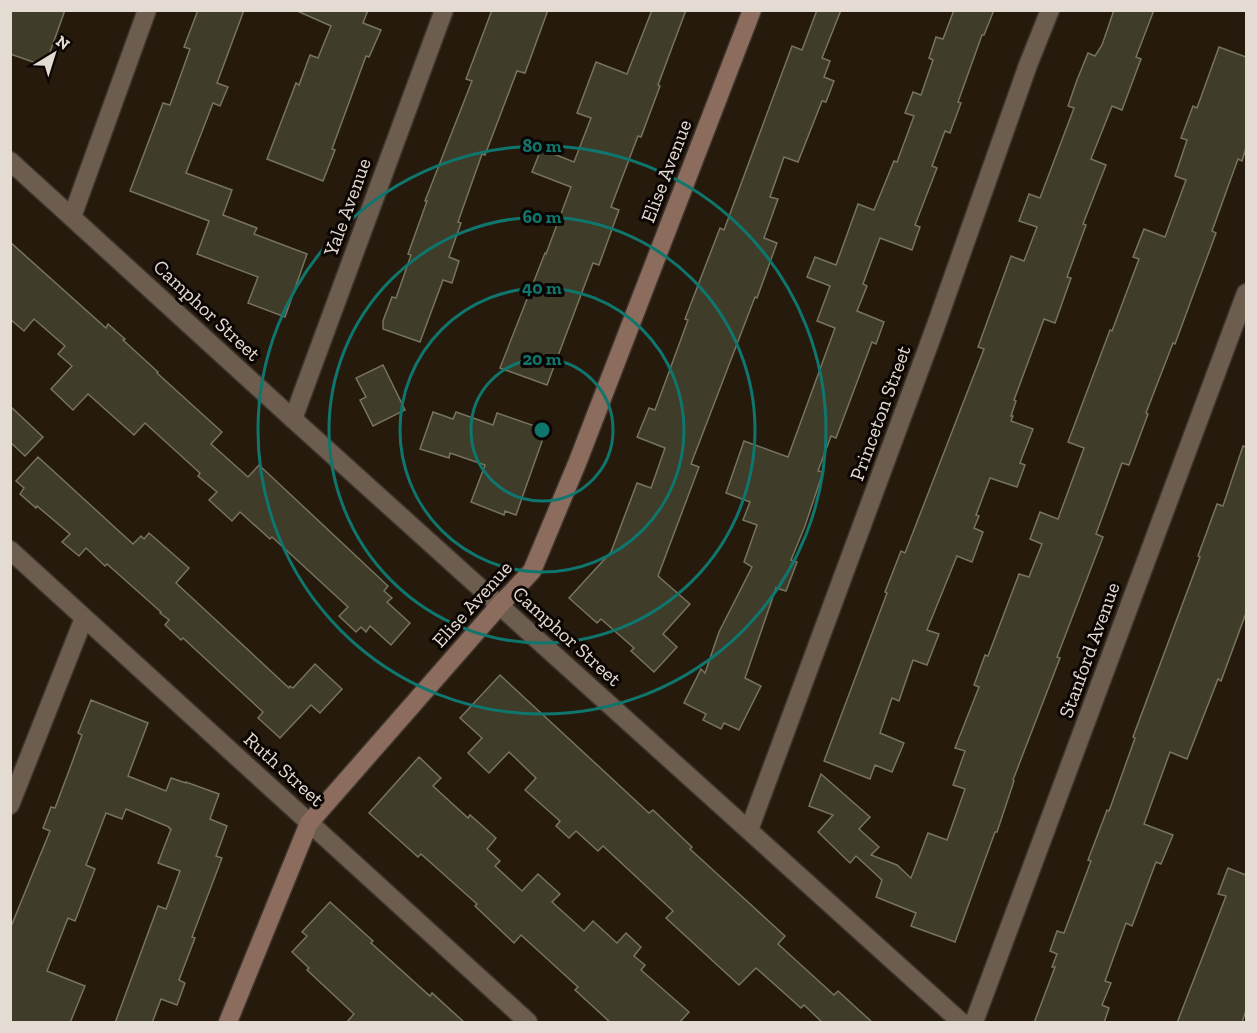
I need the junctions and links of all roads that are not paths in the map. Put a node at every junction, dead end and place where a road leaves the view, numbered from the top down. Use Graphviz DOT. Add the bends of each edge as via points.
graph roads {
  1 [pos="147,10"];
  2 [pos="444,10"];
  3 [pos="752,10"];
  4 [pos="1050,10"];
  5 [pos="10,160"];
  6 [pos="72,217"];
  7 [pos="1246,293"];
  8 [pos="293,419"];
  9 [pos="10,550"];
  10 [pos="499,606"];
  11 [pos="84,618"];
  12 [pos="10,806"];
  13 [pos="309,823"];
  14 [pos="749,830"];
  15 [pos="228,1023"];
  16 [pos="528,1023"];
  17 [pos="961,1023"];
  18 [pos="974,1023"];
  1 -- 6 [label="street"];
  2 -- 8 [label="street, Yale Avenue"];
  3 -- 10 [label="street, Elise Avenue" via="532,571"];
  4 -- 14 [label="street, Princeton Street"];
  5 -- 6 [label="street, Camphor Street"];
  6 -- 8 [label="street, Camphor Street"];
  7 -- 18 [label="street, Stanford Avenue"];
  8 -- 10 [label="street, Camphor Street"];
  9 -- 11 [label="street, Ruth Street"];
  10 -- 13 [label="street, Elise Avenue"];
  10 -- 14 [label="street, Camphor Street"];
  11 -- 12 [label="street"];
  11 -- 13 [label="street, Ruth Street"];
  13 -- 15 [label="street, Elise Avenue"];
  13 -- 16 [label="street, Ruth Street"];
  14 -- 17 [label="street, Camphor Street"];
}
